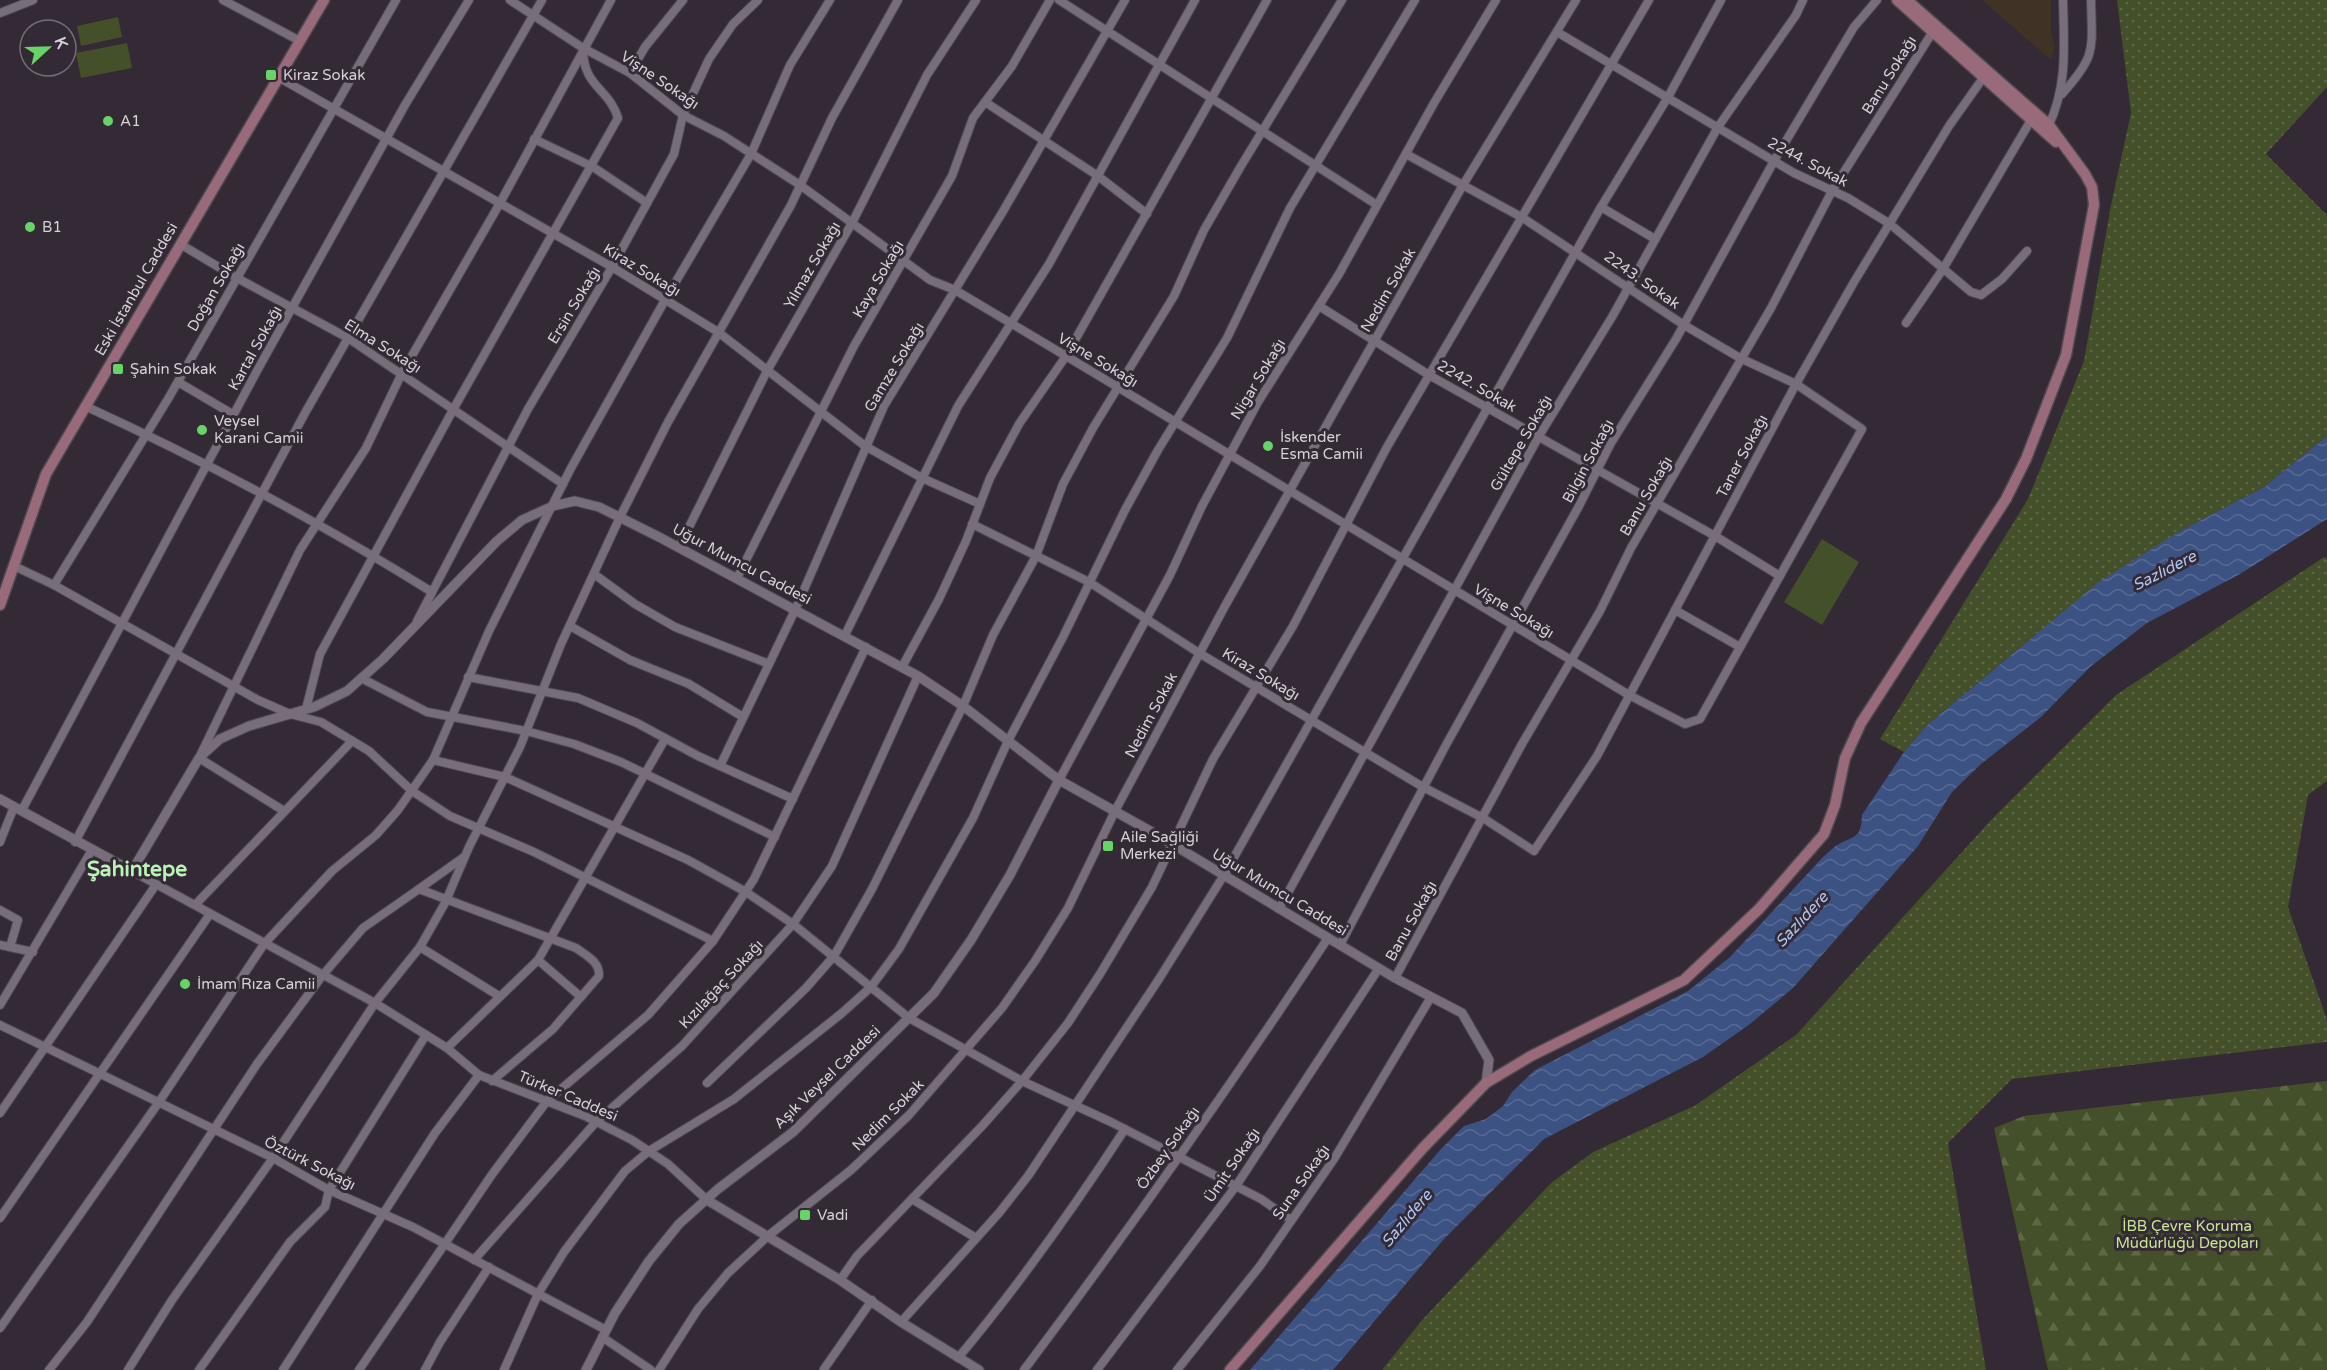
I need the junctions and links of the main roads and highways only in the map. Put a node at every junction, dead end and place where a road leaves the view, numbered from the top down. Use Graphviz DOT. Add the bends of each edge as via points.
graph roads {
  1 [pos="324,0"];
  2 [pos="1897,0"];
  3 [pos="1907,0"];
  4 [pos="2047,129"];
  5 [pos="3,590"];
  6 [pos="0,605"];
  7 [pos="1230,1370"];
  1 -- 5 [label="main road, Eski İstanbul Caddesi" via="46,474"];
  2 -- 4 [label="main road" via="2031,120"];
  3 -- 4 [label="main road"];
  4 -- 7 [label="main road" via="2092,187 2094,205 2066,355 2051,400 2006,499 1861,723 1845,758 1824,834 1760,909 1684,980 1531,1056 1486,1083 1422,1149"];
  5 -- 6 [label="main road, Eski İstanbul Caddesi"];
}
